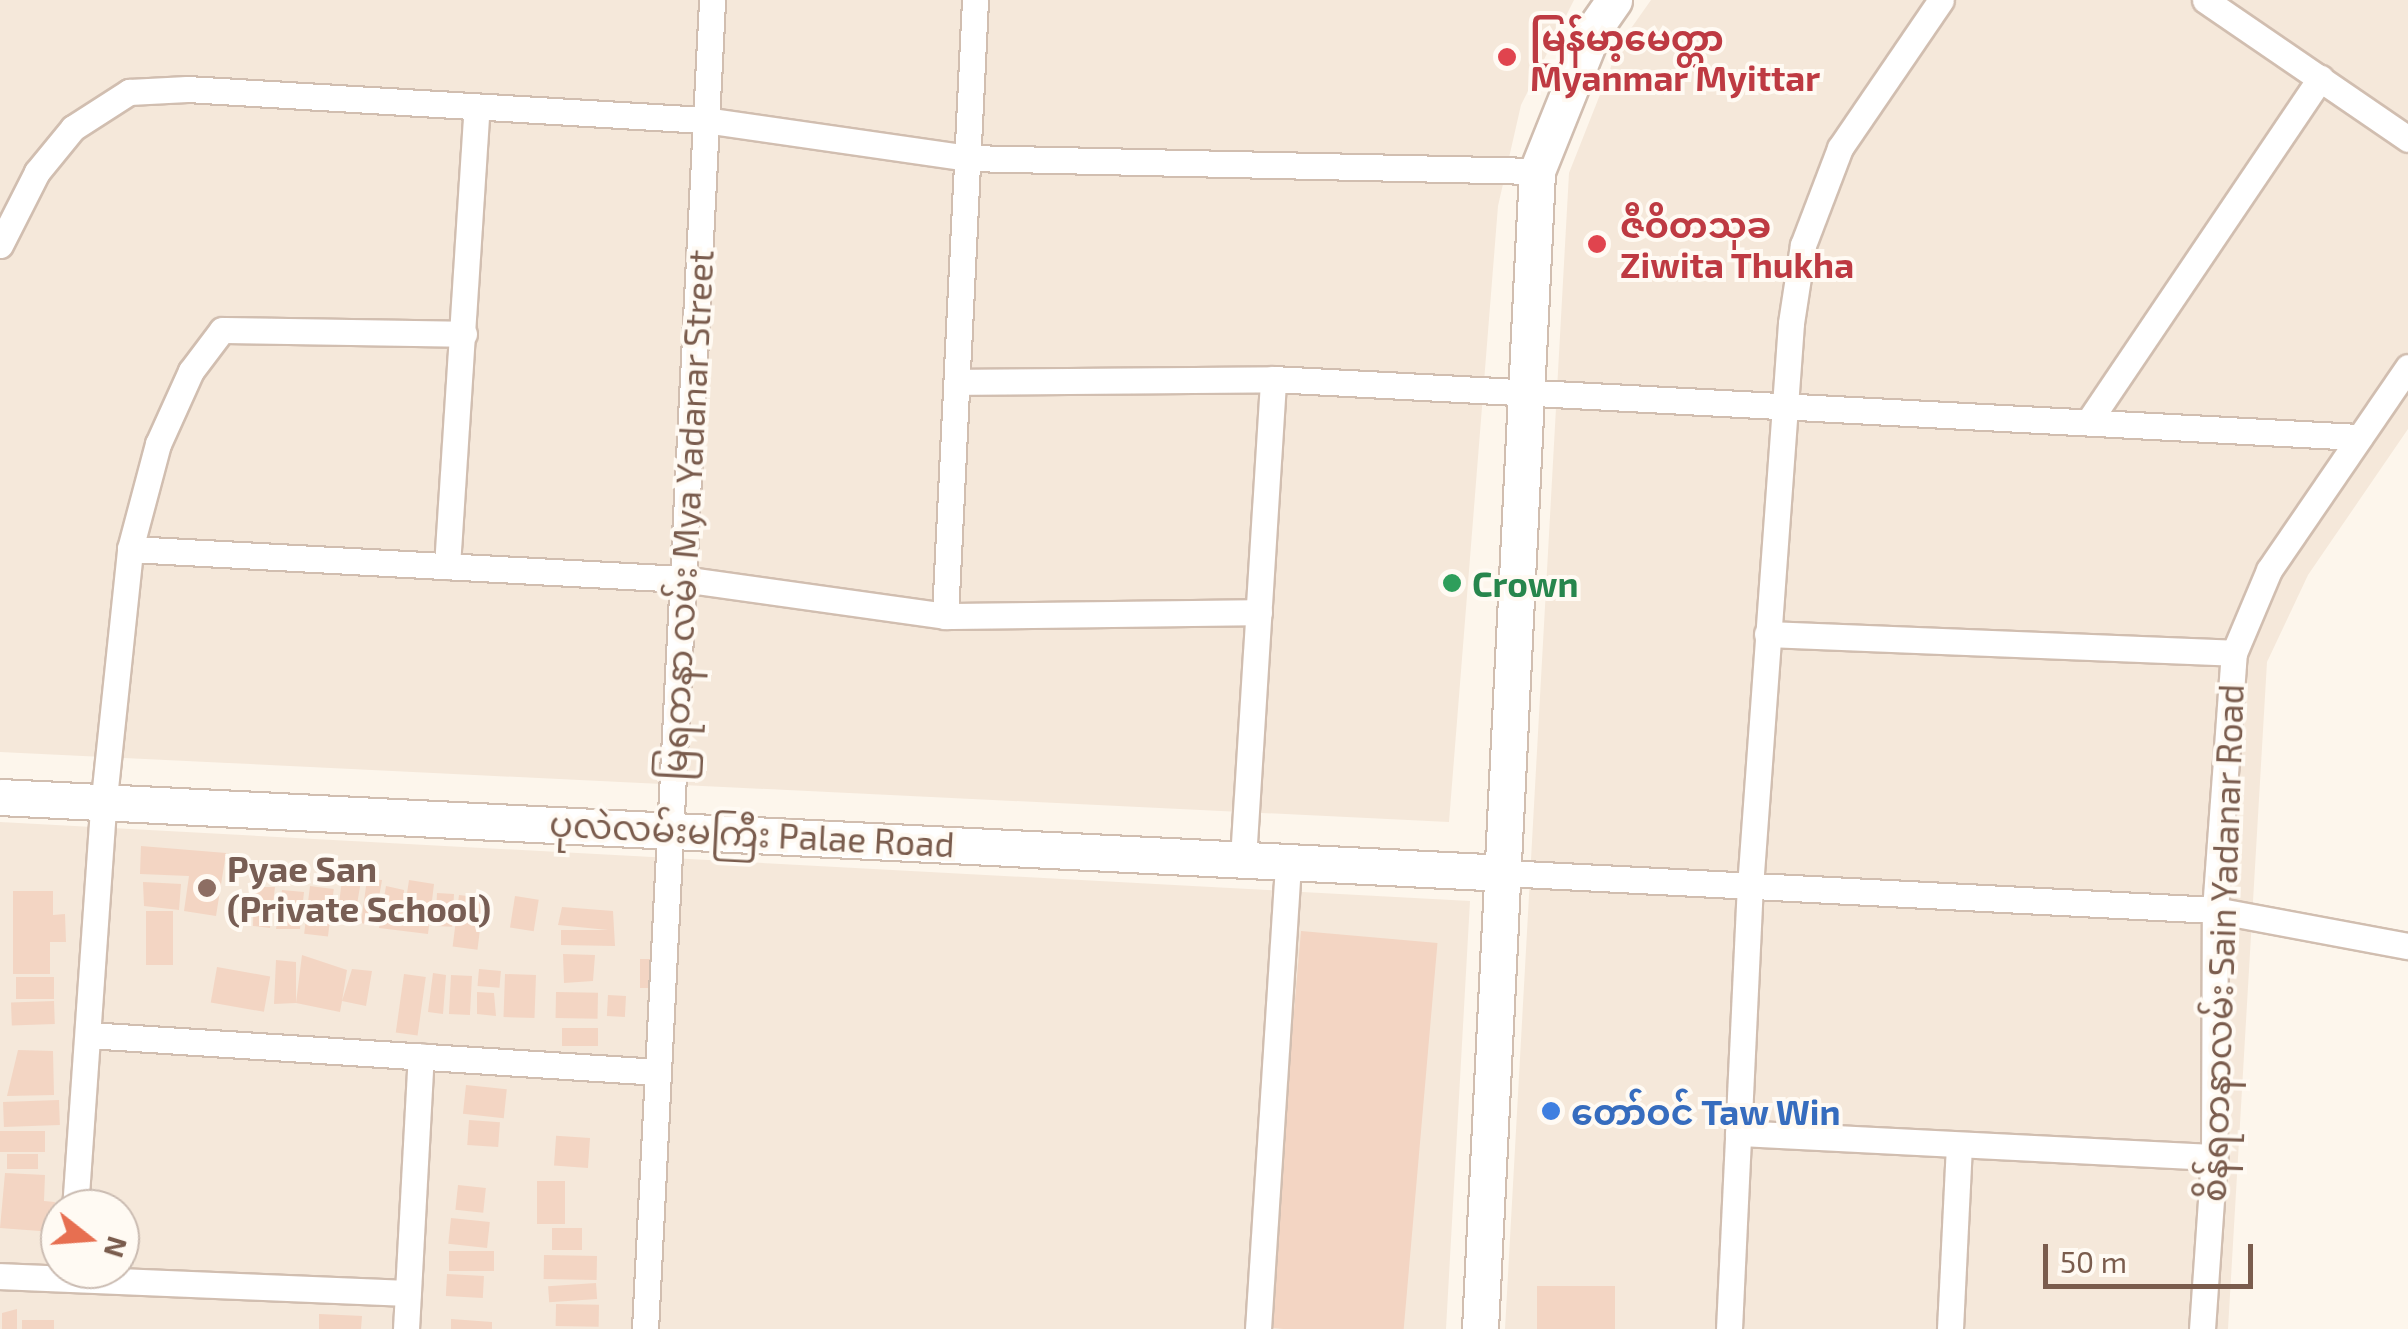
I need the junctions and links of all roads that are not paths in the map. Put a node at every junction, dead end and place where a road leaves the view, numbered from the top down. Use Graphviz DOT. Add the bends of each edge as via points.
graph roads {
  1 [pos="712,0"];
  2 [pos="975,0"];
  3 [pos="1614,0"];
  4 [pos="1941,0"];
  5 [pos="2204,0"];
  6 [pos="2320,78"];
  7 [pos="477,107"];
  8 [pos="704,120"];
  9 [pos="2408,138"];
  10 [pos="968,158"];
  11 [pos="1537,172"];
  12 [pos="0,245"];
  13 [pos="464,334"];
  14 [pos="2408,368"];
  15 [pos="1273,379"];
  16 [pos="956,382"];
  17 [pos="1526,394"];
  18 [pos="1784,403"];
  19 [pos="2089,421"];
  20 [pos="2359,437"];
  21 [pos="130,549"];
  22 [pos="447,566"];
  23 [pos="683,579"];
  24 [pos="1259,612"];
  25 [pos="946,616"];
  26 [pos="1768,634"];
  27 [pos="2234,652"];
  28 [pos="0,797"];
  29 [pos="104,798"];
  30 [pos="672,828"];
  31 [pos="1243,859"];
  32 [pos="1288,862"];
  33 [pos="1504,873"];
  34 [pos="1750,887"];
  35 [pos="2215,910"];
  36 [pos="2408,946"];
  37 [pos="88,1035"];
  38 [pos="421,1056"];
  39 [pos="658,1072"];
  40 [pos="1738,1134"];
  41 [pos="1959,1147"];
  42 [pos="2214,1157"];
  43 [pos="76,1189"];
  44 [pos="40,1275"];
  45 [pos="0,1276"];
  46 [pos="140,1278"];
  47 [pos="408,1293"];
  48 [pos="406,1329"];
  49 [pos="645,1329"];
  50 [pos="1258,1329"];
  51 [pos="1480,1329"];
  52 [pos="1729,1329"];
  53 [pos="1950,1329"];
  54 [pos="2202,1329"];
  1 -- 8 [label="street, မြရတနာ လမ်း Mya Yadanar Street"];
  2 -- 10 [label="street"];
  3 -- 11 [label="street" via="1594,29"];
  4 -- 18 [label="street" via="1834,164 1803,244"];
  5 -- 6 [label="street"];
  6 -- 9 [label="street"];
  6 -- 19 [label="street"];
  7 -- 8 [label="street"];
  7 -- 12 [label="street" via="188,89 129,92 73,128 37,172"];
  7 -- 13 [label="street"];
  8 -- 10 [label="street"];
  8 -- 23 [label="street, မြရတနာ လမ်း Mya Yadanar Street"];
  10 -- 11 [label="street"];
  10 -- 16 [label="street"];
  11 -- 17 [label="street"];
  13 -- 21 [label="street" via="222,330 191,371 158,444"];
  13 -- 22 [label="street"];
  14 -- 20 [label="street, စိန်ရတနာလမ်း Sain Yadanar Road"];
  15 -- 16 [label="street"];
  15 -- 17 [label="street"];
  15 -- 24 [label="street"];
  16 -- 25 [label="street"];
  17 -- 18 [label="street"];
  17 -- 33 [label="street"];
  18 -- 19 [label="street"];
  18 -- 26 [label="street"];
  19 -- 20 [label="street"];
  20 -- 27 [label="street, စိန်ရတနာလမ်း Sain Yadanar Road" via="2270,570"];
  21 -- 22 [label="street"];
  21 -- 29 [label="street"];
  22 -- 23 [label="street"];
  23 -- 25 [label="street"];
  23 -- 30 [label="street, မြရတနာ လမ်း Mya Yadanar Street"];
  24 -- 25 [label="street"];
  24 -- 31 [label="street"];
  26 -- 27 [label="street"];
  26 -- 34 [label="street"];
  27 -- 35 [label="street, စိန်ရတနာလမ်း Sain Yadanar Road"];
  28 -- 29 [label="street, ပုလဲလမ်းမကြီး Palae Road"];
  29 -- 30 [label="street, ပုလဲလမ်းမကြီး Palae Road"];
  29 -- 37 [label="street"];
  30 -- 31 [label="street, ပုလဲလမ်းမကြီး Palae Road"];
  30 -- 39 [label="street, မြရတနာ လမ်း Mya Yadanar Street"];
  31 -- 32 [label="street, ပုလဲလမ်းမကြီး Palae Road"];
  32 -- 33 [label="street, ပုလဲလမ်းမကြီး Palae Road"];
  32 -- 50 [label="street"];
  33 -- 34 [label="street"];
  33 -- 51 [label="street"];
  34 -- 35 [label="street"];
  34 -- 40 [label="street"];
  35 -- 36 [label="street"];
  35 -- 42 [label="street, စိန်ရတနာလမ်း Sain Yadanar Road"];
  37 -- 38 [label="street"];
  37 -- 43 [label="street"];
  38 -- 39 [label="street"];
  38 -- 47 [label="street"];
  39 -- 49 [label="street, မြရတနာ လမ်း Mya Yadanar Street"];
  40 -- 41 [label="street"];
  40 -- 52 [label="street"];
  41 -- 42 [label="street"];
  41 -- 53 [label="street"];
  42 -- 54 [label="street, စိန်ရတနာလမ်း Sain Yadanar Road"];
  44 -- 45 [label="street"];
  46 -- 47 [label="street"];
  47 -- 48 [label="street"];
}
